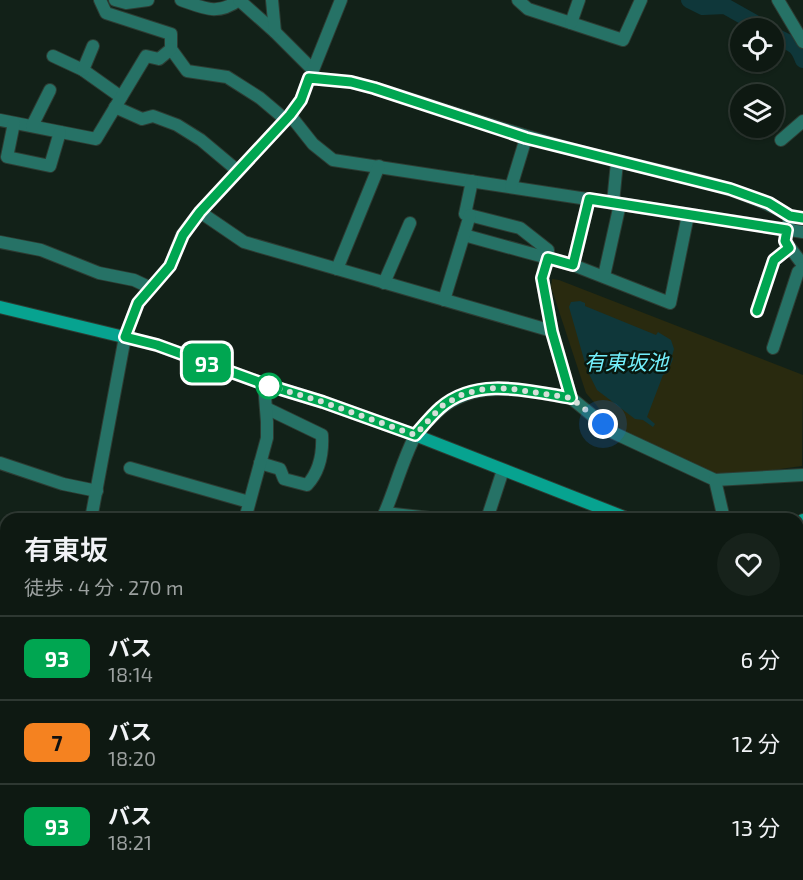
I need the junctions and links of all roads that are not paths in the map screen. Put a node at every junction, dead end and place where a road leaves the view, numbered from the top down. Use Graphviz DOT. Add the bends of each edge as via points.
graph roads {
  1 [pos="100,0"];
  2 [pos="115,0"];
  3 [pos="147,0"];
  4 [pos="181,0"];
  5 [pos="239,0"];
  6 [pos="272,0"];
  7 [pos="341,0"];
  8 [pos="518,0"];
  9 [pos="579,0"];
  10 [pos="641,0"];
  11 [pos="778,0"];
  12 [pos="571,23"];
  13 [pos="275,32"];
  14 [pos="803,42"];
  15 [pos="93,46"];
  16 [pos="171,49"];
  17 [pos="53,56"];
  18 [pos="83,69"];
  19 [pos="311,74"];
  20 [pos="50,90"];
  21 [pos="118,102"];
  22 [pos="288,117"];
  23 [pos="0,120"];
  24 [pos="803,121"];
  25 [pos="14,123"];
  26 [pos="32,126"];
  27 [pos="60,132"];
  28 [pos="526,138"];
  29 [pos="781,140"];
  30 [pos="617,162"];
  31 [pos="379,166"];
  32 [pos="238,171"];
  33 [pos="472,181"];
  34 [pos="512,187"];
  35 [pos="589,199"];
  36 [pos="616,204"];
  37 [pos="200,212"];
  38 [pos="470,215"];
  39 [pos="688,215"];
  40 [pos="797,217"];
  41 [pos="410,223"];
  42 [pos="787,230"];
  43 [pos="803,232"];
  44 [pos="464,235"];
  45 [pos="0,242"];
  46 [pos="789,248"];
  47 [pos="548,258"];
  48 [pos="573,265"];
  49 [pos="803,267"];
  50 [pos="337,269"];
  51 [pos="604,276"];
  52 [pos="384,283"];
  53 [pos="151,288"];
  54 [pos="444,300"];
  55 [pos="0,307"];
  56 [pos="757,311"];
  57 [pos="552,332"];
  58 [pos="125,337"];
  59 [pos="773,348"];
  60 [pos="264,384"];
  61 [pos="571,398"];
  62 [pos="266,408"];
  63 [pos="415,435"];
  64 [pos="0,463"];
  65 [pos="260,463"];
  66 [pos="130,468"];
  67 [pos="503,470"];
  68 [pos="803,475"];
  69 [pos="715,480"];
  70 [pos="97,491"];
  71 [pos="249,502"];
  72 [pos="92,513"];
  73 [pos="246,513"];
  74 [pos="384,513"];
  75 [pos="489,513"];
  76 [pos="607,513"];
  77 [pos="723,513"];
  1 -- 16 [label="street" via="106,14 171,34"];
  2 -- 3 [label="street"];
  4 -- 5 [label="street" via="211,10 229,7"];
  5 -- 13 [label="street"];
  6 -- 13 [label="street"];
  7 -- 19 [label="street"];
  8 -- 12 [label="street" via="528,9"];
  9 -- 12 [label="street"];
  10 -- 12 [label="street" via="623,40"];
  11 -- 14 [label="street"];
  13 -- 19 [label="street"];
  15 -- 18 [label="street"];
  16 -- 21 [label="street" via="159,59 146,56"];
  16 -- 22 [label="street" via="187,71 227,77"];
  17 -- 18 [label="street"];
  18 -- 21 [label="street"];
  19 -- 22 [label="street" via="301,100"];
  19 -- 28 [label="street" via="374,88"];
  20 -- 26 [label="street"];
  21 -- 27 [label="street" via="96,139"];
  21 -- 32 [label="street" via="142,119 153,116 177,125"];
  22 -- 31 [label="street" via="333,160"];
  22 -- 32 [label="street"];
  23 -- 25 [label="street"];
  24 -- 29 [label="street"];
  25 -- 26 [label="street"];
  25 -- 27 [label="street" via="7,157 50,166"];
  26 -- 27 [label="street"];
  28 -- 30 [label="street"];
  28 -- 34 [label="street"];
  30 -- 36 [label="street"];
  30 -- 40 [label="street" via="730,189"];
  31 -- 33 [label="street"];
  31 -- 50 [label="street"];
  32 -- 37 [label="street"];
  33 -- 34 [label="street"];
  33 -- 38 [label="street" via="465,214"];
  34 -- 35 [label="street"];
  35 -- 36 [label="street"];
  35 -- 48 [label="street"];
  36 -- 39 [label="street"];
  36 -- 51 [label="street"];
  37 -- 50 [label="street" via="244,242"];
  37 -- 53 [label="street" via="183,235 170,266"];
  38 -- 44 [label="street"];
  38 -- 47 [label="street" via="520,228 549,250"];
  39 -- 42 [label="street"];
  39 -- 51 [label="street" via="670,303"];
  40 -- 42 [label="street"];
  41 -- 52 [label="street"];
  42 -- 43 [label="street"];
  42 -- 46 [label="street" via="785,241"];
  44 -- 47 [label="street"];
  44 -- 54 [label="street"];
  45 -- 53 [label="street" via="41,250"];
  46 -- 49 [label="street"];
  46 -- 56 [label="street" via="774,260"];
  47 -- 48 [label="street"];
  47 -- 57 [label="street" via="542,278"];
  48 -- 51 [label="street"];
  49 -- 59 [label="street"];
  50 -- 52 [label="street"];
  52 -- 54 [label="street"];
  53 -- 58 [label="street" via="138,303"];
  54 -- 57 [label="street"];
  55 -- 58 [label="street"];
  57 -- 61 [label="street"];
  58 -- 60 [label="street"];
  58 -- 70 [label="street"];
  60 -- 62 [label="street"];
  60 -- 63 [label="street"];
  61 -- 63 [label="street" via="489,388 463,394 442,406"];
  61 -- 69 [label="street" via="614,433"];
  62 -- 65 [label="street" via="267,438"];
  62 -- 65 [label="street" via="322,435 322,447 315,477 307,485 284,479 280,470"];
  63 -- 67 [label="street"];
  63 -- 74 [label="street"];
  64 -- 70 [label="street"];
  65 -- 71 [label="street"];
  66 -- 71 [label="street"];
  67 -- 75 [label="street"];
  67 -- 76 [label="street"];
  68 -- 69 [label="street"];
  69 -- 77 [label="street"];
  70 -- 72 [label="street"];
  71 -- 73 [label="street"];
}
